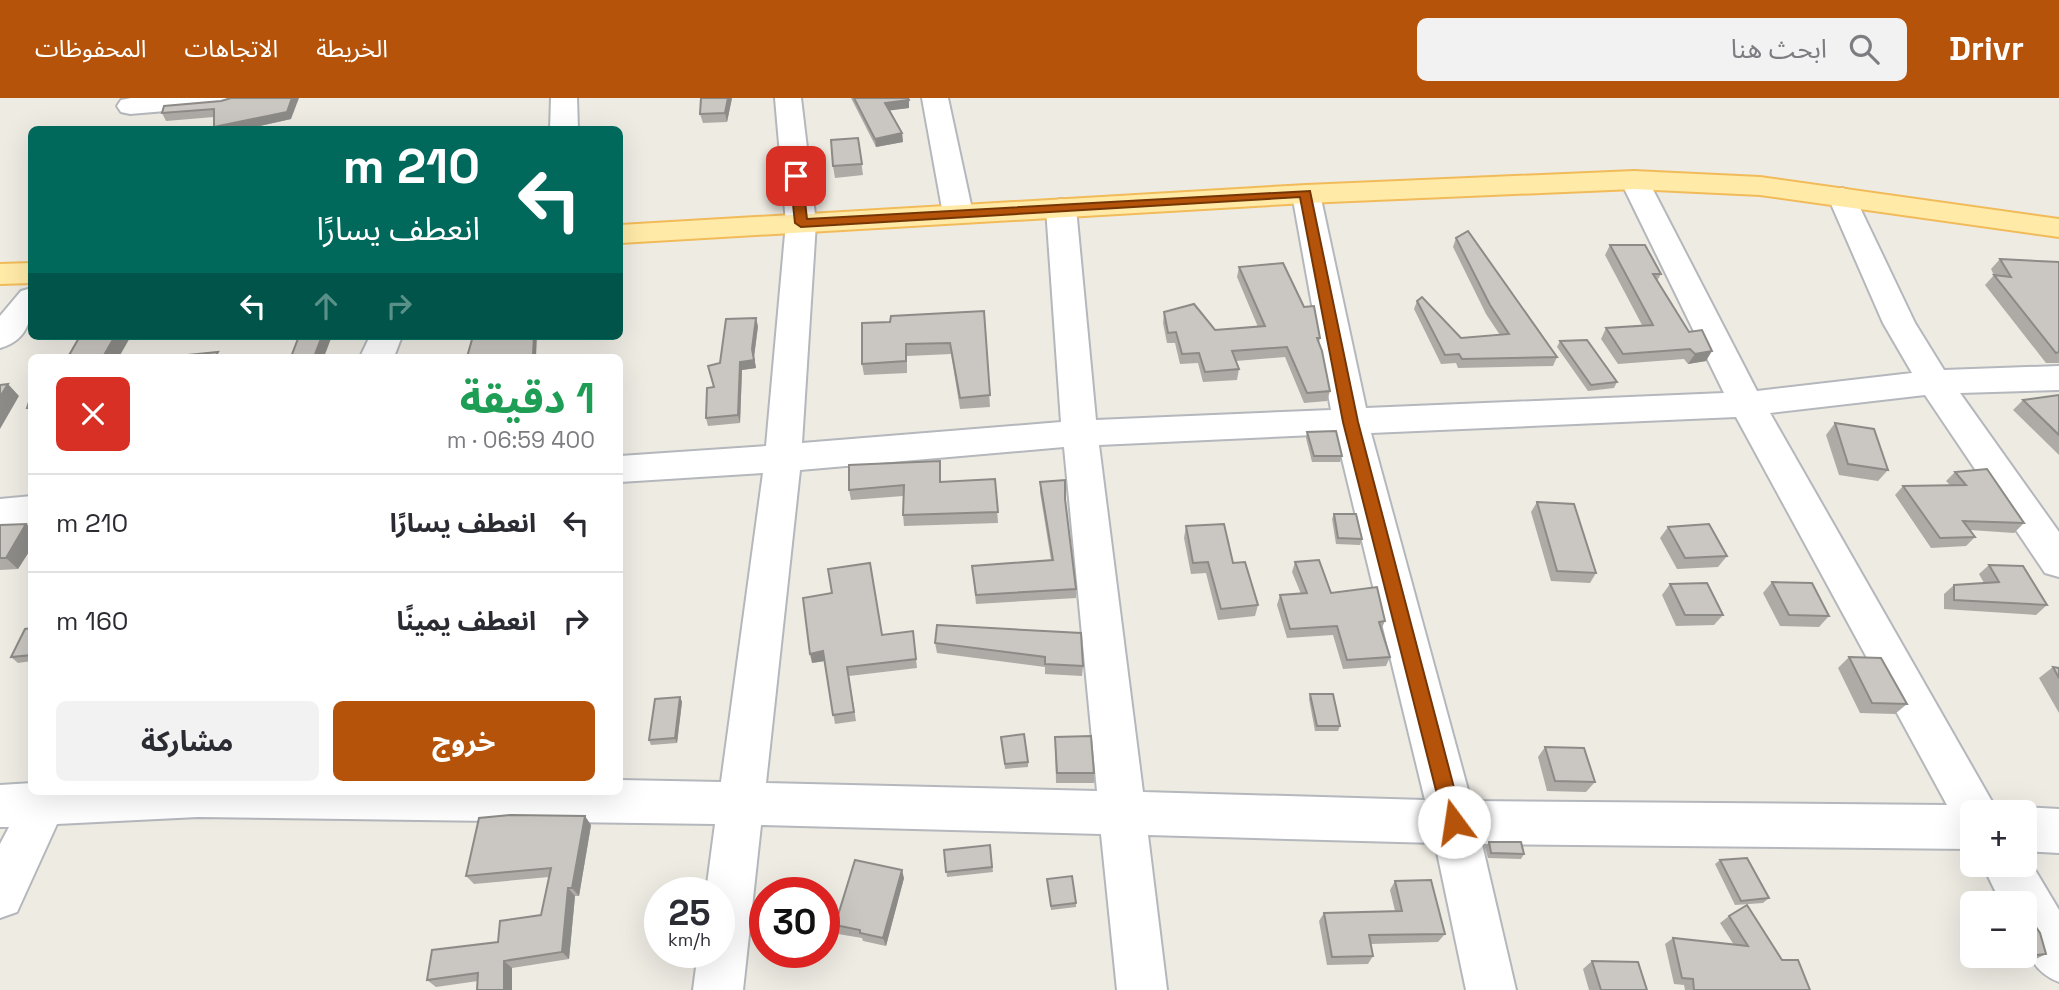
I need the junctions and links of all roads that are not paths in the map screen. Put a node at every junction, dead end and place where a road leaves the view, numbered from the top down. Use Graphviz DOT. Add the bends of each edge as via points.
graph roads {
  1 [pos="225,98"];
  2 [pos="564,98"];
  3 [pos="788,98"];
  4 [pos="935,98"];
  5 [pos="133,102"];
  6 [pos="118,126"];
  7 [pos="564,126"];
  8 [pos="1634,180"];
  9 [pos="1306,194"];
  10 [pos="1842,197"];
  11 [pos="1061,208"];
  12 [pos="958,214"];
  13 [pos="801,223"];
  14 [pos="2059,228"];
  15 [pos="623,234"];
  16 [pos="28,272"];
  17 [pos="0,274"];
  18 [pos="28,303"];
  19 [pos="0,337"];
  20 [pos="2059,378"];
  21 [pos="1934,382"];
  22 [pos="1747,404"];
  23 [pos="1351,422"];
  24 [pos="1080,433"];
  25 [pos="783,458"];
  26 [pos="623,469"];
  27 [pos="28,510"];
  28 [pos="0,513"];
  29 [pos="2054,545"];
  30 [pos="181,795"];
  31 [pos="259,795"];
  32 [pos="1968,800"];
  33 [pos="740,803"];
  34 [pos="22,804"];
  35 [pos="1121,814"];
  36 [pos="1454,822"];
  37 [pos="1960,827"];
  38 [pos="2037,830"];
  39 [pos="2059,831"];
  40 [pos="2013,877"];
  41 [pos="0,895"];
  42 [pos="2059,957"];
  43 [pos="718,990"];
  44 [pos="1142,990"];
  45 [pos="1491,990"];
  1 -- 5 [label="street"];
  2 -- 7 [label="street"];
  3 -- 13 [label="street"];
  4 -- 12 [label="street"];
  5 -- 6 [label="street"];
  8 -- 9 [label="main road"];
  8 -- 10 [label="main road"];
  8 -- 22 [label="street"];
  9 -- 11 [label="main road"];
  9 -- 23 [label="street"];
  10 -- 14 [label="main road"];
  10 -- 21 [label="street" via="1899,323"];
  11 -- 12 [label="main road"];
  11 -- 24 [label="street"];
  12 -- 13 [label="main road"];
  13 -- 15 [label="main road"];
  13 -- 25 [label="street"];
  16 -- 17 [label="main road"];
  18 -- 19 [label="street"];
  20 -- 21 [label="street"];
  21 -- 22 [label="street"];
  21 -- 29 [label="street"];
  22 -- 23 [label="street"];
  22 -- 32 [label="street"];
  23 -- 24 [label="street"];
  23 -- 36 [label="street"];
  24 -- 25 [label="street"];
  24 -- 35 [label="street"];
  25 -- 26 [label="street"];
  25 -- 33 [label="street"];
  27 -- 28 [label="street"];
  30 -- 34 [label="street"];
  31 -- 33 [label="street"];
  33 -- 35 [label="street"];
  33 -- 43 [label="street"];
  34 -- 41 [label="street"];
  35 -- 36 [label="street"];
  35 -- 44 [label="street"];
  36 -- 37 [label="street"];
  36 -- 45 [label="street"];
  38 -- 39 [label="street"];
  40 -- 42 [label="street"];
}
